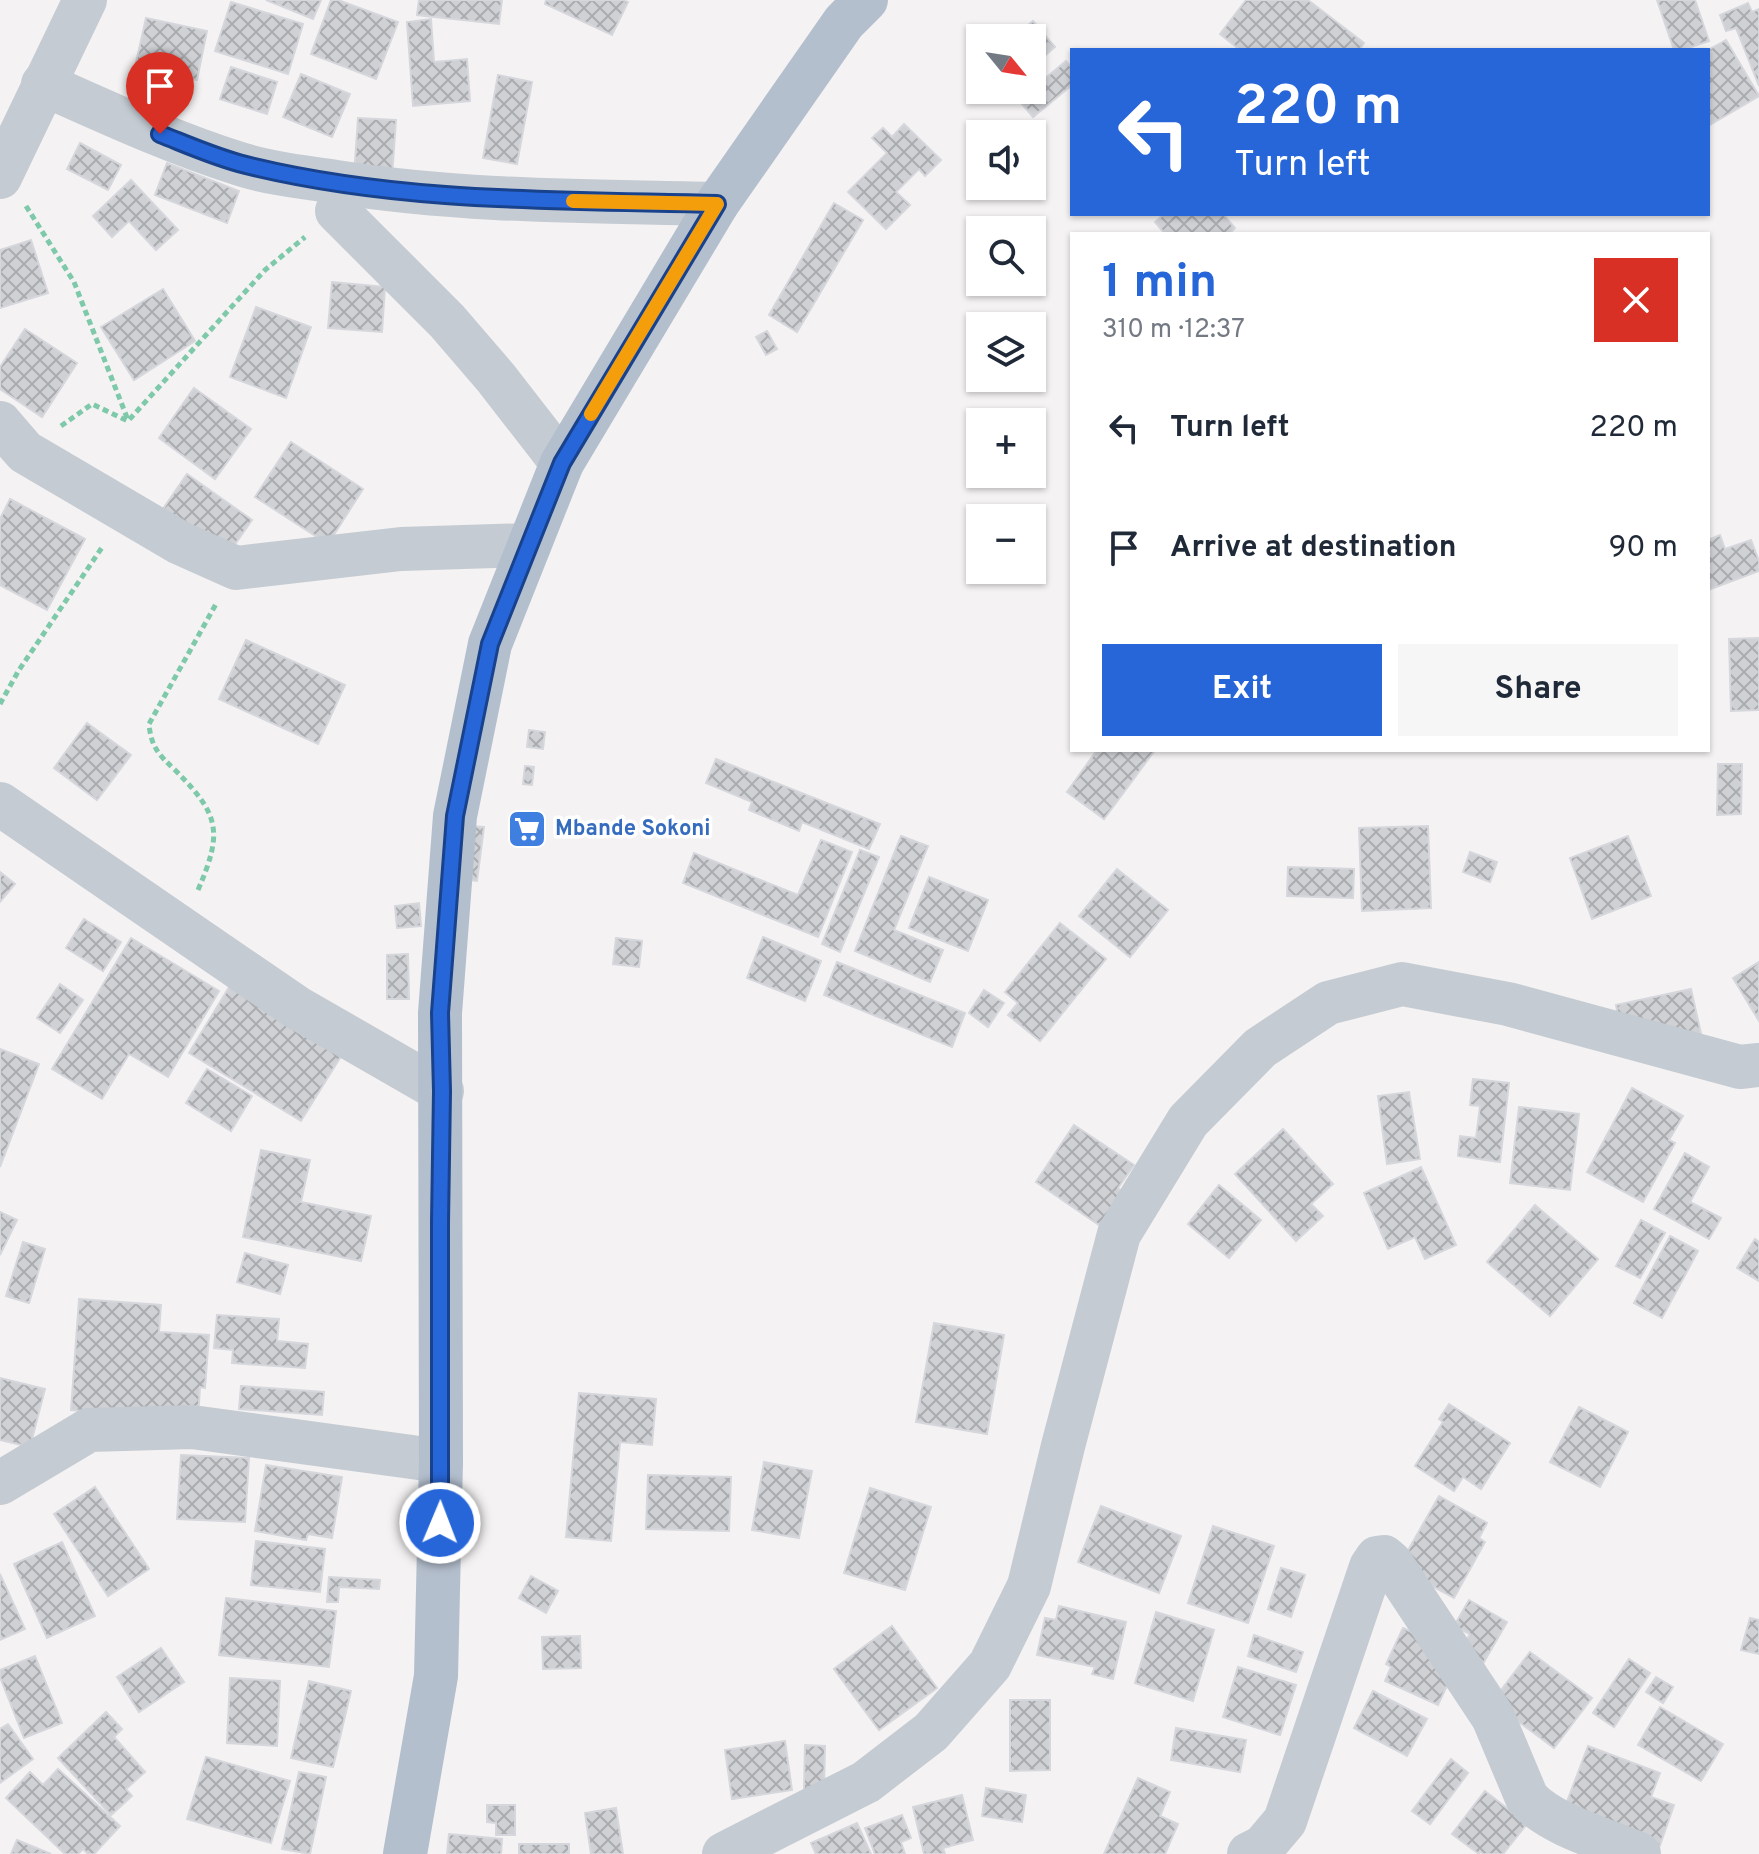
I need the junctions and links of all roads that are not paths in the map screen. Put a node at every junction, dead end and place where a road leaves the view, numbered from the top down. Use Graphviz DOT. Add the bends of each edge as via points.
graph roads {
  1 [pos="85,0"];
  2 [pos="866,0"];
  3 [pos="43,84"];
  4 [pos="2,174"];
  5 [pos="717,204"];
  6 [pos="337,211"];
  7 [pos="7,433"];
  8 [pos="562,463"];
  9 [pos="529,545"];
  10 [pos="0,804"];
  11 [pos="1759,1065"];
  12 [pos="442,1091"];
  13 [pos="441,1461"];
  14 [pos="0,1483"];
  15 [pos="405,1854"];
  16 [pos="724,1854"];
  17 [pos="1249,1854"];
  18 [pos="1639,1854"];
  1 -- 3 [label="street"];
  2 -- 5 [label="main road" via="844,22"];
  3 -- 4 [label="street"];
  3 -- 5 [label="street" via="242,165 296,176 477,199"];
  5 -- 8 [label="main road"];
  6 -- 8 [label="street" via="447,321"];
  7 -- 9 [label="street" via="126,512 236,568 401,549"];
  8 -- 9 [label="main road"];
  9 -- 12 [label="main road" via="490,644 455,816 440,1013"];
  10 -- 12 [label="street" via="296,1007"];
  11 -- 16 [label="street" via="1740,1067 1508,1004 1402,984 1328,1003 1260,1048 1188,1121 1119,1234 1029,1586 990,1665 931,1732 866,1782"];
  12 -- 13 [label="main road"];
  13 -- 14 [label="street" via="192,1427 89,1430"];
  13 -- 15 [label="main road" via="436,1676"];
  17 -- 18 [label="street" via="1263,1847 1285,1821 1371,1567 1384,1557 1493,1717 1527,1798 1557,1819"];
}
